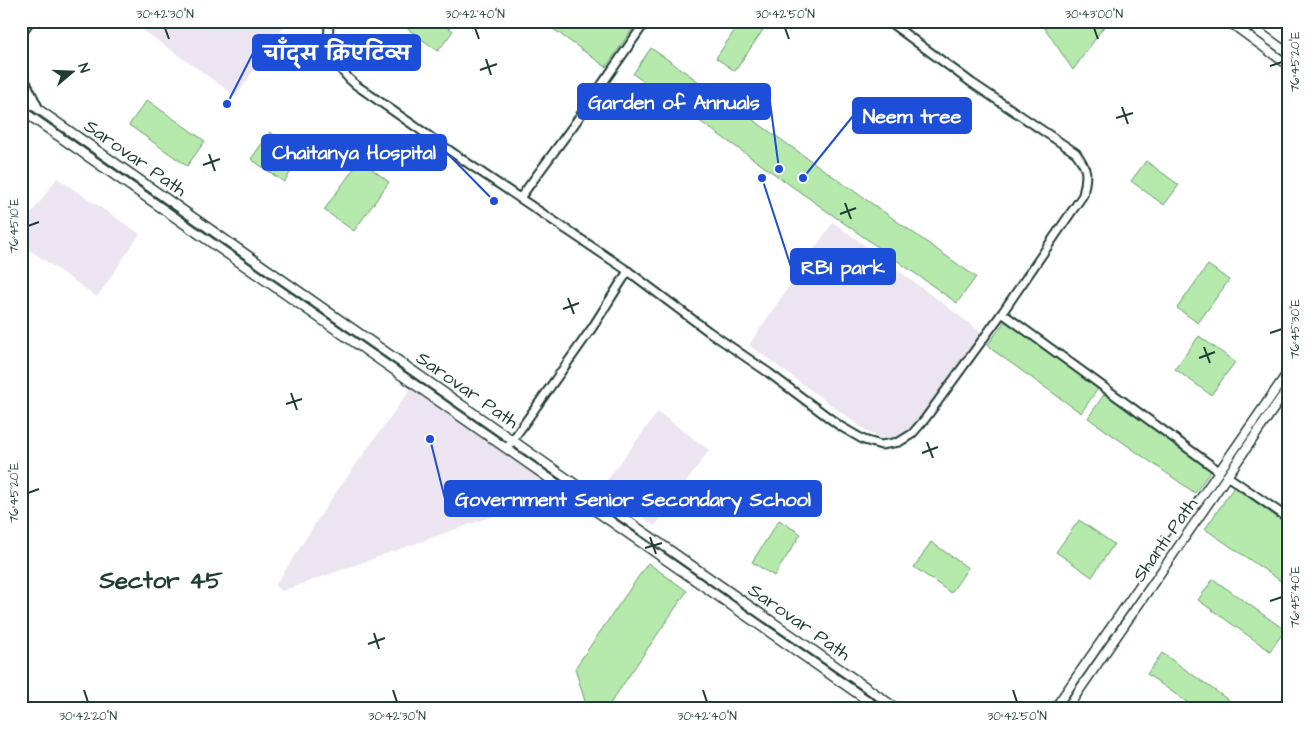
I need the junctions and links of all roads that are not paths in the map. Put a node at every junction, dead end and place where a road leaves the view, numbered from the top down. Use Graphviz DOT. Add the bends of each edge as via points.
graph roads {
  1 [pos="30,21"];
  2 [pos="330,21"];
  3 [pos="646,21"];
  4 [pos="888,21"];
  5 [pos="1228,21"];
  6 [pos="1244,21"];
  7 [pos="21,34"];
  8 [pos="1288,53"];
  9 [pos="1288,65"];
  10 [pos="21,72"];
  11 [pos="21,97"];
  12 [pos="38,109"];
  13 [pos="22,111"];
  14 [pos="520,198"];
  15 [pos="628,271"];
  16 [pos="1002,313"];
  17 [pos="1288,372"];
  18 [pos="1288,388"];
  19 [pos="513,440"];
  20 [pos="507,448"];
  21 [pos="1219,471"];
  22 [pos="1227,476"];
  23 [pos="1288,518"];
  24 [pos="878,708"];
  25 [pos="896,708"];
  26 [pos="1055,708"];
  27 [pos="1067,708"];
  1 -- 7 [label="street"];
  2 -- 14 [label="street" via="331,49 347,78"];
  3 -- 14 [label="street"];
  4 -- 16 [label="street" via="1076,153 1084,165 1086,176 1082,195"];
  5 -- 9 [label="main road"];
  6 -- 8 [label="main road"];
  10 -- 12 [label="street"];
  11 -- 12 [label="main road, Sarovar Path"];
  12 -- 19 [label="main road, Sarovar Path"];
  13 -- 20 [label="main road, Sarovar Path"];
  14 -- 15 [label="street"];
  15 -- 16 [label="street" via="840,426 864,440 881,445 899,442 912,434"];
  15 -- 19 [label="street"];
  16 -- 21 [label="street"];
  17 -- 21 [label="main road, Shanti Path"];
  18 -- 22 [label="main road, Shanti Path"];
  19 -- 20 [label="street"];
  19 -- 25 [label="main road, Sarovar Path"];
  20 -- 24 [label="main road, Sarovar Path"];
  21 -- 26 [label="main road, Shanti Path"];
  22 -- 23 [label="street"];
  22 -- 27 [label="main road, Shanti Path"];
}
